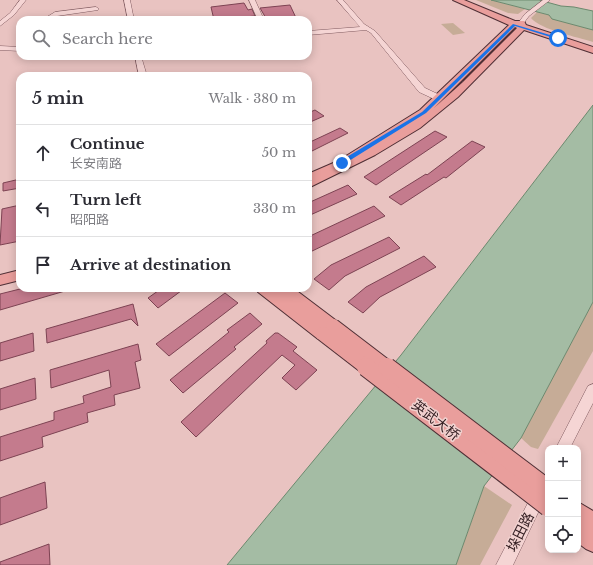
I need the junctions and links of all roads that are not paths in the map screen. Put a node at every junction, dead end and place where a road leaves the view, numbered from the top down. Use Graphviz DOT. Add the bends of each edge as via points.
graph roads {
  1 [pos="23,0"];
  2 [pos="126,0"];
  3 [pos="252,0"];
  4 [pos="340,0"];
  5 [pos="457,0"];
  6 [pos="466,0"];
  7 [pos="547,0"];
  8 [pos="96,9"];
  9 [pos="52,16"];
  10 [pos="130,16"];
  11 [pos="259,16"];
  12 [pos="521,22"];
  13 [pos="0,24"];
  14 [pos="368,28"];
  15 [pos="312,33"];
  16 [pos="560,37"];
  17 [pos="593,46"];
  18 [pos="0,48"];
  19 [pos="16,48"];
  20 [pos="593,50"];
  21 [pos="139,60"];
  22 [pos="142,72"];
  23 [pos="440,98"];
  24 [pos="312,176"];
  25 [pos="312,182"];
  26 [pos="16,267"];
  27 [pos="0,271"];
  28 [pos="16,276"];
  29 [pos="0,280"];
  30 [pos="269,292"];
  31 [pos="287,292"];
  32 [pos="328,330"];
  33 [pos="593,390"];
  34 [pos="566,445"];
  35 [pos="546,481"];
  36 [pos="545,487"];
  37 [pos="545,505"];
  38 [pos="581,514"];
  39 [pos="593,523"];
  40 [pos="581,532"];
  41 [pos="593,542"];
  42 [pos="504,565"];
  1 -- 13 [label="street"];
  2 -- 10 [label="street"];
  3 -- 11 [label="street"];
  4 -- 14 [label="street"];
  5 -- 12 [label="main road"];
  6 -- 12 [label="main road"];
  7 -- 12 [label="street"];
  8 -- 9 [label="street"];
  12 -- 16 [label="main road"];
  12 -- 23 [label="main road"];
  12 -- 25 [label="main road" via="445,104 429,117 396,139"];
  14 -- 15 [label="street"];
  14 -- 23 [label="street" via="422,90"];
  16 -- 17 [label="main road"];
  16 -- 20 [label="main road"];
  18 -- 19 [label="street"];
  21 -- 22 [label="street"];
  23 -- 24 [label="main road" via="424,112 342,163"];
  26 -- 27 [label="main road"];
  28 -- 29 [label="main road"];
  30 -- 32 [label="main road"];
  31 -- 32 [label="main road"];
  32 -- 36 [label="main road, 英武大桥, bridge"];
  32 -- 37 [label="main road, 英武大桥, bridge"];
  33 -- 34 [label="street"];
  35 -- 42 [label="street, 垛田路"];
  38 -- 39 [label="main road"];
  40 -- 41 [label="main road"];
}
